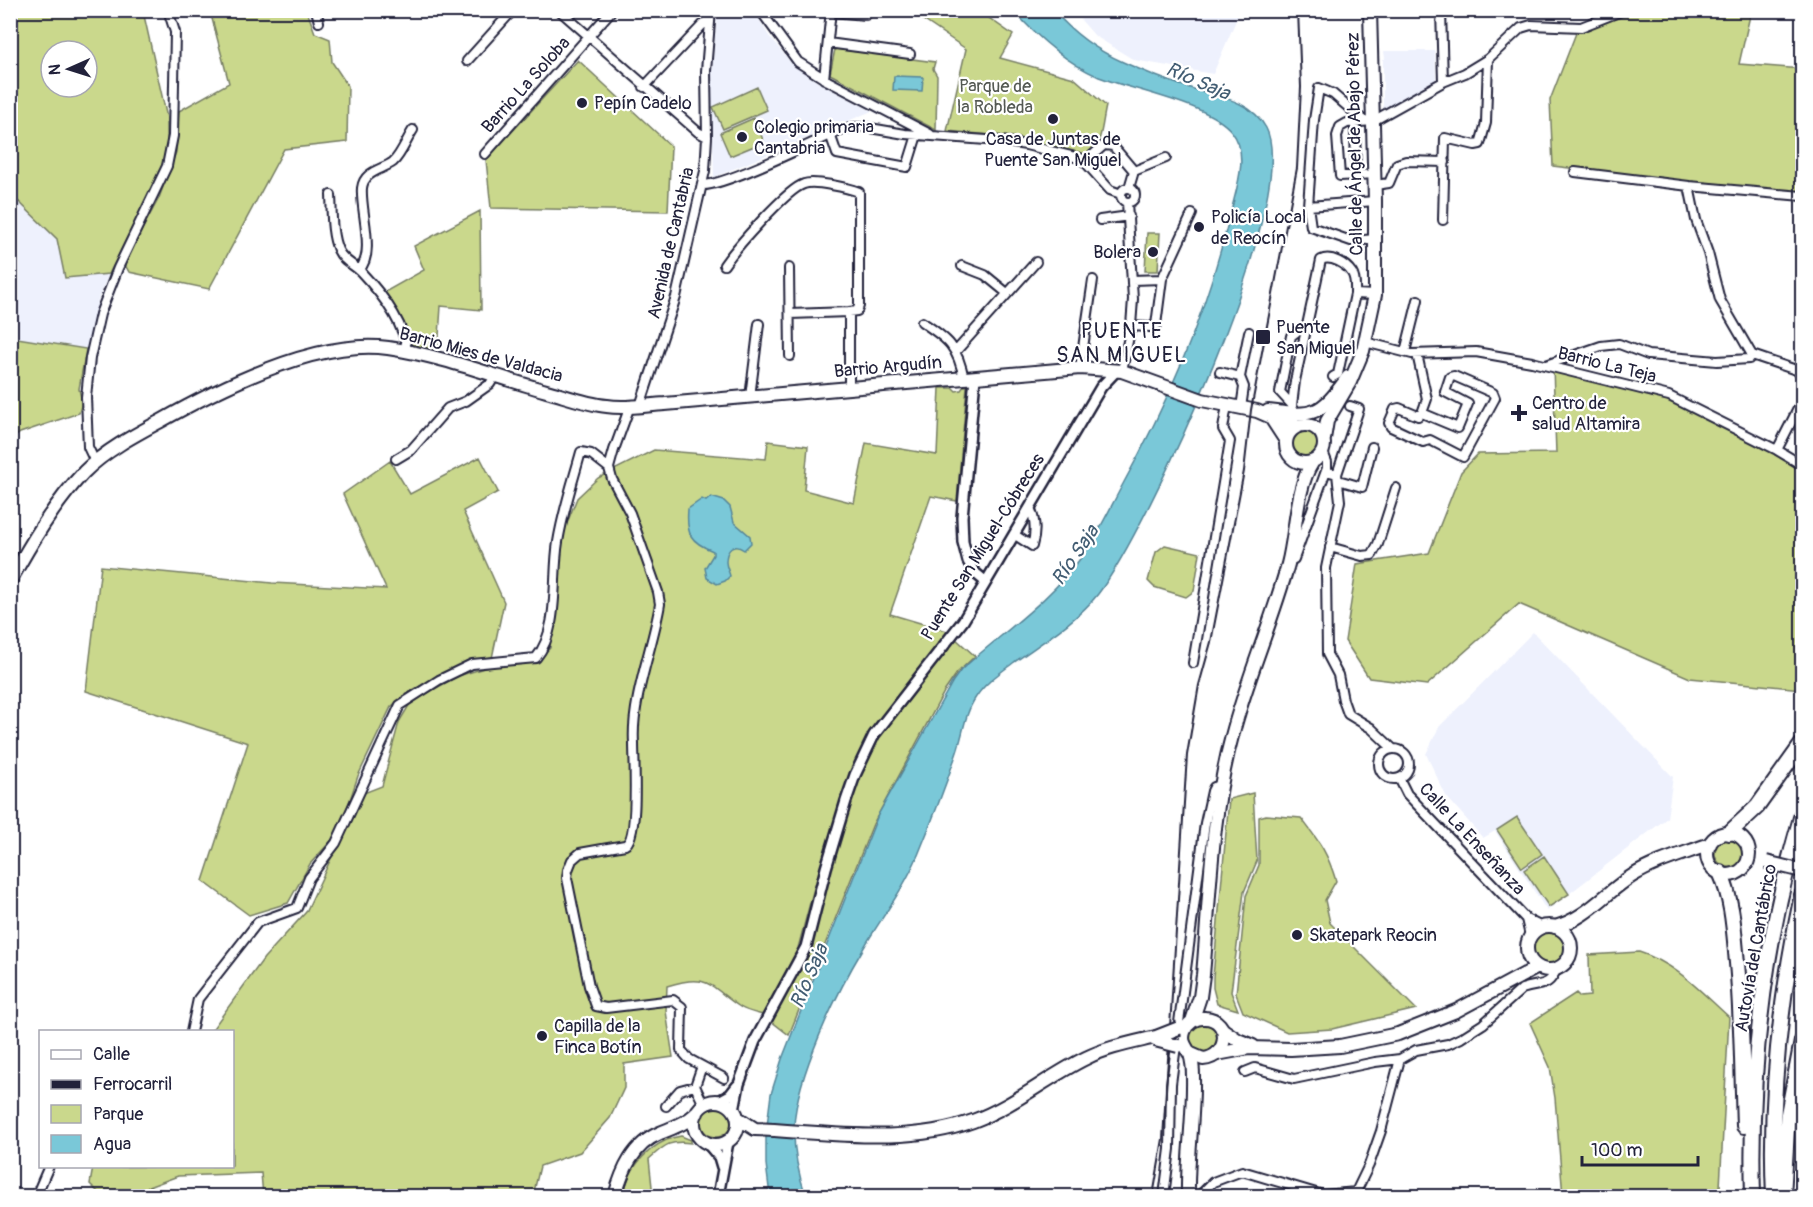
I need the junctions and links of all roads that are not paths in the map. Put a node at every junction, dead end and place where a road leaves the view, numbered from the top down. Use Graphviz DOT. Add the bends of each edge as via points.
graph roads {
  1 [pos="168,10"];
  2 [pos="316,10"];
  3 [pos="513,10"];
  4 [pos="559,10"];
  5 [pos="612,10"];
  6 [pos="760,10"];
  7 [pos="869,10"];
  8 [pos="1370,10"];
  9 [pos="1441,10"];
  10 [pos="1624,10"];
  11 [pos="831,11"];
  12 [pos="710,14"];
  13 [pos="319,22"];
  14 [pos="588,37"];
  15 [pos="828,43"];
  16 [pos="910,54"];
  17 [pos="1488,59"];
  18 [pos="467,61"];
  19 [pos="824,79"];
  20 [pos="1443,82"];
  21 [pos="644,87"];
  22 [pos="888,113"];
  23 [pos="1368,121"];
  24 [pos="1351,122"];
  25 [pos="413,130"];
  26 [pos="900,133"];
  27 [pos="830,135"];
  28 [pos="917,135"];
  29 [pos="933,135"];
  30 [pos="707,137"];
  31 [pos="485,154"];
  32 [pos="1166,158"];
  33 [pos="1086,162"];
  34 [pos="1445,162"];
  35 [pos="1134,171"];
  36 [pos="1575,172"];
  37 [pos="1356,175"];
  38 [pos="1375,180"];
  39 [pos="702,185"];
  40 [pos="1689,186"];
  41 [pos="1129,188"];
  42 [pos="1121,194"];
  43 [pos="331,195"];
  44 [pos="1803,196"];
  45 [pos="1375,201"];
  46 [pos="1127,202"];
  47 [pos="1308,206"];
  48 [pos="1192,214"];
  49 [pos="1129,216"];
  50 [pos="1100,220"];
  51 [pos="1443,220"];
  52 [pos="1376,239"];
  53 [pos="1036,262"];
  54 [pos="724,265"];
  55 [pos="962,266"];
  56 [pos="789,268"];
  57 [pos="359,270"];
  58 [pos="1162,279"];
  59 [pos="1093,280"];
  60 [pos="1132,280"];
  61 [pos="1007,293"];
  62 [pos="1355,294"];
  63 [pos="1375,295"];
  64 [pos="1418,300"];
  65 [pos="849,312"];
  66 [pos="790,314"];
  67 [pos="922,322"];
  68 [pos="759,324"];
  69 [pos="1131,326"];
  70 [pos="1305,331"];
  71 [pos="1249,332"];
  72 [pos="1365,342"];
  73 [pos="957,350"];
  74 [pos="407,351"];
  75 [pos="1405,352"];
  76 [pos="1417,354"];
  77 [pos="1752,355"];
  78 [pos="790,356"];
  79 [pos="1360,357"];
  80 [pos="1546,365"];
  81 [pos="1080,368"];
  82 [pos="1098,369"];
  83 [pos="1120,371"];
  84 [pos="1220,372"];
  85 [pos="1803,372"];
  86 [pos="495,376"];
  87 [pos="1240,377"];
  88 [pos="1333,377"];
  89 [pos="970,378"];
  90 [pos="1101,387"];
  91 [pos="849,388"];
  92 [pos="750,397"];
  93 [pos="1803,401"];
  94 [pos="1227,405"];
  95 [pos="635,406"];
  96 [pos="1350,406"];
  97 [pos="1335,407"];
  98 [pos="1242,408"];
  99 [pos="1257,411"];
  100 [pos="1422,413"];
  101 [pos="1296,424"];
  102 [pos="1324,439"];
  103 [pos="1372,447"];
  104 [pos="1778,450"];
  105 [pos="1323,452"];
  106 [pos="396,459"];
  107 [pos="1296,461"];
  108 [pos="95,462"];
  109 [pos="1312,463"];
  110 [pos="1803,465"];
  111 [pos="609,468"];
  112 [pos="1326,471"];
  113 [pos="1337,477"];
  114 [pos="1396,488"];
  115 [pos="1030,508"];
  116 [pos="1298,512"];
  117 [pos="1015,535"];
  118 [pos="1330,547"];
  119 [pos="10,581"];
  120 [pos="986,582"];
  121 [pos="1281,588"];
  122 [pos="1193,663"];
  123 [pos="1803,744"];
  124 [pos="1392,748"];
  125 [pos="1399,778"];
  126 [pos="1221,785"];
  127 [pos="1803,814"];
  128 [pos="1729,833"];
  129 [pos="1710,844"];
  130 [pos="1749,849"];
  131 [pos="1679,856"];
  132 [pos="1766,862"];
  133 [pos="1746,864"];
  134 [pos="1715,868"];
  135 [pos="1803,871"];
  136 [pos="1803,896"];
  137 [pos="1588,911"];
  138 [pos="1526,919"];
  139 [pos="1542,927"];
  140 [pos="1555,927"];
  141 [pos="1530,936"];
  142 [pos="1569,940"];
  143 [pos="1527,951"];
  144 [pos="1538,967"];
  145 [pos="1557,968"];
  146 [pos="1203,975"];
  147 [pos="1497,987"];
  148 [pos="1213,1020"];
  149 [pos="1186,1025"];
  150 [pos="1222,1029"];
  151 [pos="191,1030"];
  152 [pos="1152,1038"];
  153 [pos="1803,1041"];
  154 [pos="1257,1048"];
  155 [pos="1184,1049"];
  156 [pos="1214,1056"];
  157 [pos="1400,1059"];
  158 [pos="702,1066"];
  159 [pos="1245,1072"];
  160 [pos="724,1078"];
  161 [pos="739,1084"];
  162 [pos="695,1086"];
  163 [pos="1192,1097"];
  164 [pos="719,1101"];
  165 [pos="666,1106"];
  166 [pos="700,1109"];
  167 [pos="736,1127"];
  168 [pos="674,1128"];
  169 [pos="698,1136"];
  170 [pos="708,1144"];
  171 [pos="49,1168"];
  172 [pos="722,1168"];
  173 [pos="1355,1194"];
  174 [pos="1343,1195"];
  175 [pos="36,1197"];
  176 [pos="615,1197"];
  177 [pos="718,1197"];
  178 [pos="1164,1197"];
  179 [pos="1188,1197"];
  180 [pos="1199,1197"];
  181 [pos="1747,1197"];
  182 [pos="1753,1197"];
  183 [pos="1774,1197"];
  184 [pos="1783,1197"];
  1 -- 108 [label="street" via="175,32 173,136 166,166 100,314 86,398 88,447"];
  2 -- 13 [label="street"];
  3 -- 18 [label="street"];
  4 -- 14 [label="street, Barrio La Soloba"];
  5 -- 14 [label="street, Barrio La Soloba"];
  6 -- 19 [label="street" via="798,62"];
  7 -- 11 [label="street" via="860,16"];
  8 -- 23 [label="main road, Calle de Ángel de Abajo Pérez"];
  9 -- 20 [label="street"];
  10 -- 17 [label="street" via="1581,27 1521,28"];
  11 -- 15 [label="street"];
  12 -- 21 [label="street"];
  12 -- 30 [label="street, Avenida de Cantabria"];
  14 -- 21 [label="street, Barrio La Soloba"];
  14 -- 31 [label="street, Barrio La Soloba"];
  15 -- 16 [label="street"];
  15 -- 19 [label="street"];
  17 -- 20 [label="street"];
  17 -- 34 [label="street" via="1486,123 1480,144 1446,138"];
  19 -- 22 [label="street"];
  20 -- 23 [label="street"];
  21 -- 30 [label="street, Barrio La Soloba"];
  22 -- 26 [label="street"];
  22 -- 29 [label="street"];
  23 -- 24 [label="street"];
  23 -- 38 [label="main road, Calle de Ángel de Abajo Pérez"];
  23 -- 47 [label="street" via="1333,94 1318,88"];
  24 -- 37 [label="street"];
  24 -- 37 [label="street" via="1340,126 1337,136 1340,176"];
  25 -- 57 [label="street" via="394,161 374,171 362,185 367,256"];
  26 -- 27 [label="street" via="853,127"];
  26 -- 28 [label="street"];
  27 -- 28 [label="street" via="837,154 907,167"];
  27 -- 39 [label="street" via="730,178"];
  28 -- 29 [label="street"];
  29 -- 33 [label="street" via="1012,142"];
  30 -- 39 [label="street, Avenida de Cantabria"];
  32 -- 35 [label="street"];
  33 -- 35 [label="street" via="1108,145"];
  33 -- 42 [label="street" via="1110,190"];
  34 -- 38 [label="street" via="1406,161 1397,164 1389,183"];
  34 -- 51 [label="street"];
  35 -- 41 [label="street"];
  36 -- 40 [label="street"];
  37 -- 38 [label="street"];
  38 -- 45 [label="main road, Calle de Ángel de Abajo Pérez"];
  39 -- 95 [label="street, Avenida de Cantabria" via="676,297"];
  40 -- 44 [label="street"];
  40 -- 77 [label="street" via="1720,300"];
  41 -- 42 [label="street"];
  41 -- 46 [label="street" via="1135,196"];
  42 -- 46 [label="street"];
  43 -- 57 [label="street" via="338,250"];
  45 -- 47 [label="street"];
  45 -- 52 [label="main road, Calle de Ángel de Abajo Pérez"];
  46 -- 49 [label="street"];
  47 -- 52 [label="street" via="1311,227 1351,241"];
  48 -- 58 [label="street"];
  49 -- 50 [label="street"];
  49 -- 60 [label="street"];
  52 -- 63 [label="main road, Calle de Ángel de Abajo Pérez"];
  53 -- 61 [label="street"];
  54 -- 65 [label="street" via="796,188 805,183 850,188 859,192 860,306"];
  55 -- 61 [label="street" via="985,276"];
  56 -- 66 [label="street"];
  57 -- 74 [label="street" via="384,299 402,332"];
  58 -- 60 [label="street"];
  58 -- 69 [label="street" via="1156,325"];
  59 -- 81 [label="street"];
  60 -- 69 [label="street"];
  61 -- 73 [label="street"];
  62 -- 63 [label="street"];
  62 -- 70 [label="street" via="1354,278 1348,269 1335,259 1321,260"];
  62 -- 88 [label="street" via="1338,374"];
  63 -- 72 [label="main road, Calle de Ángel de Abajo Pérez"];
  64 -- 75 [label="street"];
  65 -- 66 [label="street"];
  65 -- 91 [label="street"];
  66 -- 78 [label="street"];
  67 -- 73 [label="street"];
  68 -- 92 [label="street"];
  69 -- 83 [label="street"];
  70 -- 101 [label="street"];
  70 -- 101 [label="street" via="1291,336 1280,392"];
  71 -- 87 [label="street"];
  72 -- 75 [label="street, Barrio La Teja"];
  72 -- 79 [label="main road, Calle de Ángel de Abajo Pérez"];
  73 -- 89 [label="street"];
  74 -- 86 [label="main road, Barrio Mies de Valdacia"];
  74 -- 108 [label="main road, Barrio Mies de Valdacia" via="351,347 298,360 187,406"];
  75 -- 76 [label="street, Barrio La Teja"];
  76 -- 80 [label="street, Barrio La Teja" via="1476,352"];
  76 -- 100 [label="street" via="1427,399"];
  77 -- 80 [label="street" via="1749,359 1728,360 1681,358 1648,355 1619,344 1601,346"];
  77 -- 85 [label="street"];
  79 -- 97 [label="main road"];
  79 -- 101 [label="main road" via="1326,405"];
  80 -- 104 [label="street, Barrio La Teja" via="1669,396"];
  81 -- 82 [label="main road, Barrio Argudín"];
  81 -- 89 [label="main road, Barrio Argudín"];
  82 -- 83 [label="main road, Barrio Argudín"];
  82 -- 90 [label="street"];
  83 -- 90 [label="street, Puente San Miguel-Cóbreces"];
  83 -- 94 [label="main road, Barrio Argudín"];
  84 -- 87 [label="street"];
  86 -- 95 [label="main road, Barrio Mies de Valdacia" via="575,399 608,406"];
  86 -- 106 [label="street" via="466,401 448,408 411,450"];
  87 -- 98 [label="street" via="1244,387"];
  89 -- 91 [label="main road, Barrio Argudín"];
  89 -- 120 [label="street" via="963,542 974,572"];
  90 -- 115 [label="street, Puente San Miguel-Cóbreces"];
  91 -- 92 [label="main road, Barrio Argudín"];
  92 -- 95 [label="main road, Barrio Argudín"];
  93 -- 104 [label="street"];
  94 -- 98 [label="main road, Barrio Argudín"];
  94 -- 122 [label="street" via="1223,429 1230,441"];
  95 -- 111 [label="street, Avenida de Cantabria"];
  96 -- 113 [label="street" via="1359,409"];
  97 -- 101 [label="main road" via="1321,420"];
  97 -- 102 [label="main road"];
  98 -- 99 [label="main road, Barrio Argudín"];
  99 -- 101 [label="main road"];
  99 -- 101 [label="main road"];
  100 -- 100 [label="street" via="1458,428 1468,404 1445,392 1450,377 1493,393 1494,398 1463,457 1430,440 1423,442 1389,423 1395,409 1418,416"];
  101 -- 102 [label="main road" via="1319,430"];
  101 -- 107 [label="main road" via="1288,453"];
  102 -- 105 [label="main road"];
  103 -- 113 [label="street" via="1362,487"];
  104 -- 110 [label="street, Barrio La Teja"];
  105 -- 109 [label="main road"];
  105 -- 112 [label="street"];
  107 -- 109 [label="main road"];
  107 -- 116 [label="main road" via="1300,480"];
  108 -- 119 [label="main road, Barrio Mies de Valdacia" via="50,514"];
  109 -- 116 [label="main road" via="1304,480"];
  111 -- 151 [label="street" via="591,454 581,452 558,541 550,628 543,649 536,658 472,664 400,705 336,843 309,878 297,908 258,922 198,999"];
  111 -- 158 [label="street" via="630,513 660,604 636,705 632,838 624,846 580,853 572,860 567,878 595,1004 606,1008 673,1000 679,1003 681,1050"];
  112 -- 113 [label="street"];
  112 -- 121 [label="street"];
  113 -- 118 [label="street" via="1340,501"];
  114 -- 118 [label="street" via="1372,555"];
  115 -- 117 [label="street, Puente San Miguel-Cóbreces"];
  115 -- 117 [label="street" via="1035,526 1032,546"];
  116 -- 121 [label="main road"];
  117 -- 120 [label="street, Puente San Miguel-Cóbreces"];
  118 -- 124 [label="street" via="1326,568 1327,654 1338,675 1348,714"];
  120 -- 161 [label="street, Puente San Miguel-Cóbreces" via="951,638 874,735 846,801 806,947 761,1028"];
  121 -- 126 [label="main road" via="1237,717"];
  123 -- 128 [label="highway" via="1757,807"];
  124 -- 125 [label="street" via="1405,753 1409,762 1407,772"];
  124 -- 125 [label="street" via="1384,752 1378,765 1386,777"];
  125 -- 138 [label="street, Calle La Enseñanza" via="1407,794"];
  126 -- 146 [label="main road"];
  126 -- 178 [label="street" via="1214,786 1204,823 1171,1084 1170,1149"];
  127 -- 182 [label="highway, Autovía del Cantábrico" via="1777,915 1762,1002 1753,1104"];
  128 -- 129 [label="main road"];
  128 -- 130 [label="main road" via="1744,840"];
  129 -- 131 [label="main road"];
  129 -- 134 [label="main road" via="1708,851"];
  130 -- 132 [label="main road"];
  130 -- 133 [label="main road"];
  131 -- 134 [label="main road" via="1695,857"];
  131 -- 137 [label="main road" via="1632,876"];
  132 -- 133 [label="main road"];
  132 -- 135 [label="main road, bridge"];
  133 -- 134 [label="main road" via="1737,872 1725,874"];
  134 -- 181 [label="highway" via="1730,901 1737,967"];
  136 -- 183 [label="highway, Autovía del Cantábrico" via="1779,1039 1773,1112"];
  137 -- 140 [label="main road"];
  137 -- 142 [label="main road"];
  138 -- 139 [label="street, Calle La Enseñanza"];
  138 -- 141 [label="street, Calle La Enseñanza"];
  139 -- 140 [label="main road"];
  139 -- 141 [label="main road"];
  140 -- 142 [label="main road"];
  141 -- 143 [label="main road"];
  142 -- 145 [label="main road" via="1569,956"];
  143 -- 144 [label="main road"];
  143 -- 147 [label="main road" via="1516,969"];
  144 -- 145 [label="main road"];
  144 -- 147 [label="main road"];
  145 -- 157 [label="street" via="1545,985 1522,989 1484,1024 1461,1038 1416,1050"];
  146 -- 148 [label="main road"];
  146 -- 149 [label="main road" via="1200,997"];
  147 -- 154 [label="main road" via="1438,1019 1376,1040 1325,1047"];
  148 -- 149 [label="main road" via="1202,1018"];
  148 -- 150 [label="main road"];
  149 -- 152 [label="main road, bridge"];
  149 -- 155 [label="main road"];
  150 -- 154 [label="main road"];
  150 -- 156 [label="main road" via="1224,1042"];
  152 -- 155 [label="main road, bridge"];
  152 -- 167 [label="main road" via="1118,1045 1086,1058 1004,1107 966,1123 919,1133 855,1134"];
  153 -- 184 [label="highway" via="1788,1114"];
  154 -- 156 [label="main road"];
  155 -- 156 [label="main road" via="1199,1058"];
  155 -- 163 [label="main road" via="1193,1075"];
  156 -- 163 [label="main road" via="1200,1073"];
  157 -- 159 [label="street" via="1294,1079 1255,1068"];
  157 -- 173 [label="street" via="1381,1131"];
  158 -- 160 [label="street"];
  158 -- 162 [label="street"];
  161 -- 164 [label="street, Puente San Miguel-Cóbreces"];
  161 -- 167 [label="street, Puente San Miguel-Cóbreces"];
  162 -- 165 [label="street" via="680,1090"];
  162 -- 166 [label="street"];
  163 -- 179 [label="main road"];
  164 -- 166 [label="main road, Puente San Miguel-Cóbreces"];
  164 -- 167 [label="main road" via="725,1103"];
  166 -- 168 [label="main road, Puente San Miguel-Cóbreces"];
  166 -- 169 [label="main road" via="694,1122"];
  167 -- 170 [label="main road" via="720,1145"];
  167 -- 172 [label="street, Puente San Miguel-Cóbreces"];
  168 -- 169 [label="main road"];
  168 -- 176 [label="main road, Puente San Miguel-Cóbreces" via="654,1136 633,1153"];
  169 -- 170 [label="main road"];
  170 -- 172 [label="street"];
  171 -- 175 [label="street"];
  172 -- 177 [label="street, Puente San Miguel-Cóbreces"];
  173 -- 174 [label="street"];
  174 -- 180 [label="street" via="1323,1196 1242,1172 1213,1182"];
}
